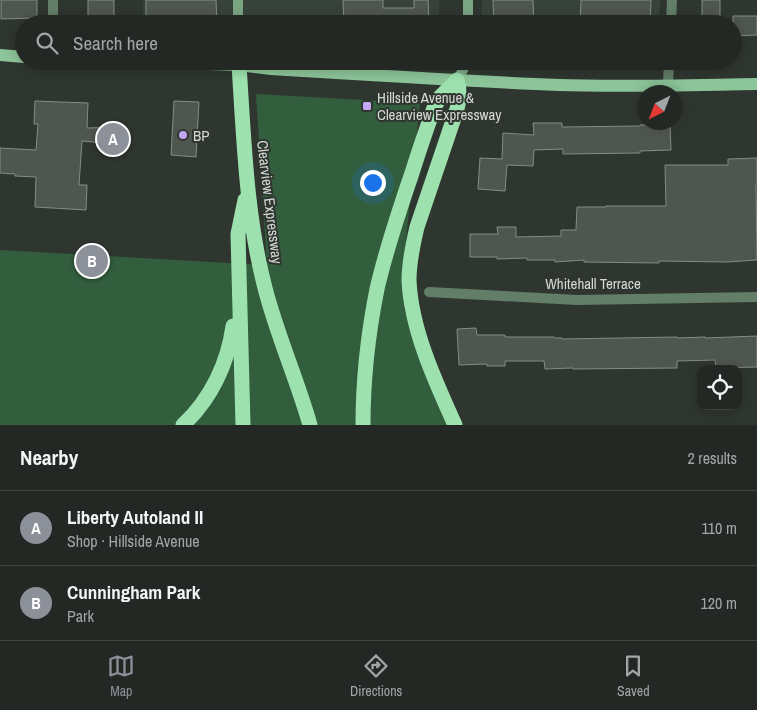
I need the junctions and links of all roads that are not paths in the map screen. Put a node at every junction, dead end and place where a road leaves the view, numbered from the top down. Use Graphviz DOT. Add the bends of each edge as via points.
graph roads {
  1 [pos="53,0"];
  2 [pos="238,0"];
  3 [pos="468,0"];
  4 [pos="672,0"];
  5 [pos="54,15"];
  6 [pos="238,15"];
  7 [pos="468,15"];
  8 [pos="671,15"];
  9 [pos="0,55"];
  10 [pos="15,56"];
  11 [pos="239,70"];
  12 [pos="288,70"];
  13 [pos="463,70"];
  14 [pos="669,70"];
  15 [pos="457,80"];
  16 [pos="757,84"];
  17 [pos="637,85"];
  18 [pos="668,85"];
  19 [pos="247,187"];
  20 [pos="238,267"];
  21 [pos="430,292"];
  22 [pos="757,297"];
  23 [pos="433,372"];
  24 [pos="183,425"];
  25 [pos="243,425"];
  26 [pos="310,425"];
  27 [pos="363,425"];
  28 [pos="451,425"];
  29 [pos="455,425"];
  1 -- 5 [label="street"];
  2 -- 6 [label="main road"];
  3 -- 7 [label="main road"];
  4 -- 8 [label="street"];
  9 -- 10 [label="main road"];
  11 -- 19 [label="highway, Clearview Expressway"];
  12 -- 15 [label="main road"];
  13 -- 15 [label="main road"];
  14 -- 18 [label="street"];
  15 -- 17 [label="main road"];
  15 -- 23 [label="highway" via="460,99 417,227 410,264 413,311"];
  15 -- 27 [label="highway" via="440,97 433,110 385,259 369,339"];
  16 -- 18 [label="main road"];
  19 -- 20 [label="highway" via="238,234"];
  19 -- 26 [label="highway, Clearview Expressway" via="265,286"];
  20 -- 24 [label="highway" via="233,328 224,362 211,391"];
  20 -- 25 [label="highway"];
  21 -- 22 [label="street, Whitehall Terrace" via="577,300"];
  23 -- 28 [label="highway"];
  23 -- 29 [label="highway"];
}
